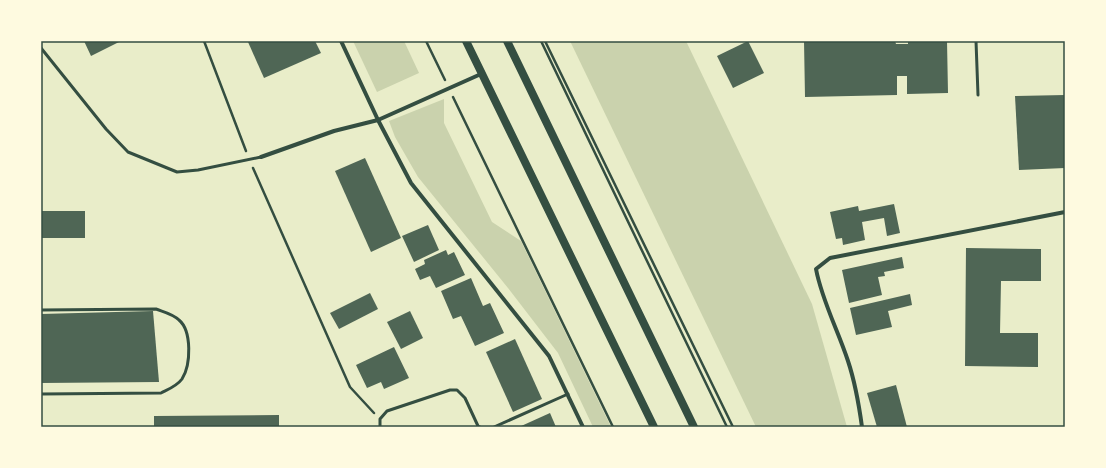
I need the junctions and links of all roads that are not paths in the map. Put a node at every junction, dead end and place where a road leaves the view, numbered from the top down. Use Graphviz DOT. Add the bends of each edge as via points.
graph roads {
  1 [pos="340,41"];
  2 [pos="466,41"];
  3 [pos="507,41"];
  4 [pos="976,41"];
  5 [pos="41,48"];
  6 [pos="481,74"];
  7 [pos="978,95"];
  8 [pos="378,120"];
  9 [pos="261,157"];
  10 [pos="1065,212"];
  11 [pos="41,310"];
  12 [pos="41,394"];
  13 [pos="568,394"];
  14 [pos="380,427"];
  15 [pos="480,427"];
  16 [pos="494,427"];
  17 [pos="583,427"];
  18 [pos="654,427"];
  19 [pos="694,427"];
  20 [pos="862,427"];
  1 -- 8 [label="street"];
  2 -- 6 [label="main road"];
  3 -- 19 [label="main road"];
  4 -- 7 [label="lane"];
  5 -- 9 [label="lane" via="106,129 128,152 177,172"];
  6 -- 8 [label="street"];
  6 -- 18 [label="main road"];
  8 -- 9 [label="street" via="334,131"];
  8 -- 13 [label="street" via="411,183 549,356"];
  10 -- 20 [label="street" via="830,258 816,269 819,286 848,362 860,408"];
  11 -- 12 [label="lane" via="156,309 170,314 179,320 187,332 188,366 182,378 161,393"];
  13 -- 16 [label="lane"];
  13 -- 17 [label="street"];
  14 -- 15 [label="lane" via="380,418 386,411 450,390 457,390 465,398"];
}
